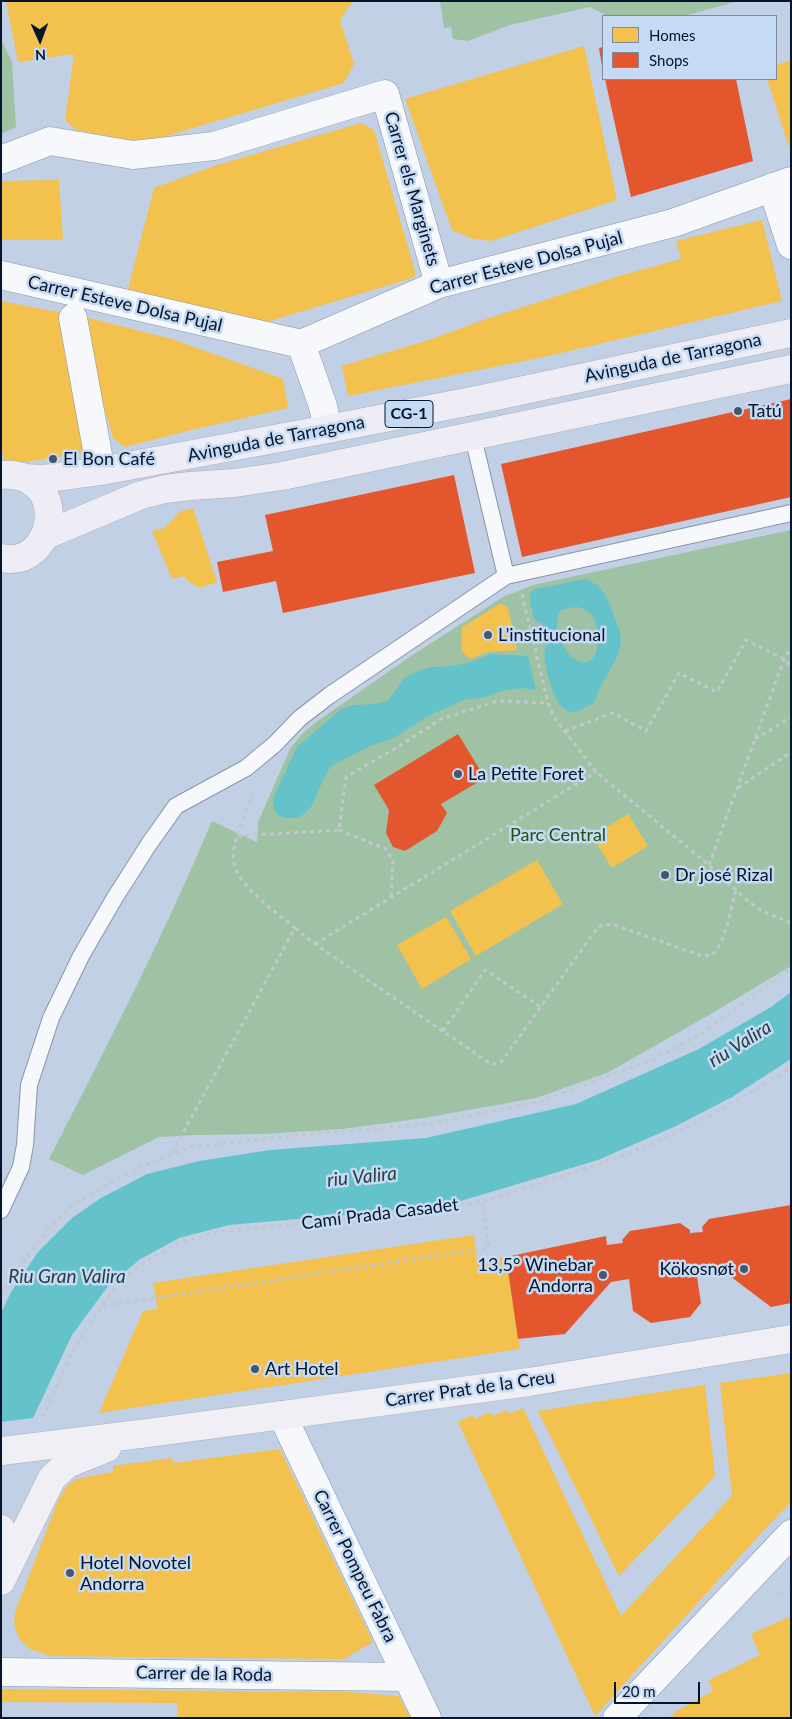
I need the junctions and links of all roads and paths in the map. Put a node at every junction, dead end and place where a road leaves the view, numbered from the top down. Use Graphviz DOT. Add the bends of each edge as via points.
graph roads {
  1 [pos="1,160"];
  2 [pos="782,184"];
  3 [pos="791,245"];
  4 [pos="1,275"];
  5 [pos="439,284"];
  6 [pos="74,318"];
  7 [pos="791,333"];
  8 [pos="301,344"];
  9 [pos="791,370"];
  10 [pos="328,429"];
  11 [pos="473,437"];
  12 [pos="101,471"];
  13 [pos="13,477"];
  14 [pos="791,514"];
  15 [pos="46,535"];
  16 [pos="3,559"];
  17 [pos="512,575"];
  18 [pos="791,648"];
  19 [pos="784,659"];
  20 [pos="791,666"];
  21 [pos="548,703"];
  22 [pos="791,717"];
  23 [pos="566,730"];
  24 [pos="755,740"];
  25 [pos="791,752"];
  26 [pos="596,772"];
  27 [pos="256,784"];
  28 [pos="737,789"];
  29 [pos="338,830"];
  30 [pos="238,836"];
  31 [pos="709,865"];
  32 [pos="736,890"];
  33 [pos="391,897"];
  34 [pos="790,921"];
  35 [pos="295,928"];
  36 [pos="315,944"];
  37 [pos="791,968"];
  38 [pos="541,1007"];
  39 [pos="443,1031"];
  40 [pos="791,1068"];
  41 [pos="172,1154"];
  42 [pos="480,1201"];
  43 [pos="1,1210"];
  44 [pos="1,1296"];
  45 [pos="103,1306"];
  46 [pos="791,1339"];
  47 [pos="282,1415"];
  48 [pos="39,1425"];
  49 [pos="148,1433"];
  50 [pos="10,1450"];
  51 [pos="1,1529"];
  52 [pos="791,1534"];
  53 [pos="1,1546"];
  54 [pos="1,1581"];
  55 [pos="791,1591"];
  56 [pos="780,1595"];
  57 [pos="1,1672"];
  58 [pos="407,1677"];
  59 [pos="427,1718"];
  60 [pos="616,1718"];
  1 -- 5 [label="street, Carrer els Marginets" via="50,142 133,155 214,146 385,94"];
  2 -- 3 [label="street"];
  2 -- 5 [label="street, Carrer Esteve Dolsa Pujal" via="673,223"];
  4 -- 8 [label="street, Carrer Esteve Dolsa Pujal"];
  5 -- 8 [label="street, Carrer Esteve Dolsa Pujal"];
  6 -- 12 [label="street"];
  7 -- 10 [label="highway, Avinguda de Tarragona / CG-1"];
  8 -- 10 [label="street"];
  9 -- 11 [label="highway, Avinguda de Tarragona / CG-1"];
  10 -- 12 [label="highway, Avinguda de Tarragona / CG-1"];
  11 -- 15 [label="highway, Avinguda de Tarragona / CG-1" via="235,484 165,489 141,495"];
  11 -- 17 [label="lane"];
  12 -- 13 [label="highway, Avinguda de Tarragona / CG-1" via="43,479"];
  13 -- 15 [label="highway, CG-1" via="36,486 44,496 50,522"];
  14 -- 17 [label="lane"];
  15 -- 16 [label="highway, CG-1" via="32,551"];
  17 -- 21 [label="path"];
  17 -- 43 [label="lane" via="330,696 300,718 246,768 176,806 114,899 51,1018 29,1085 21,1167"];
  18 -- 19 [label="path"];
  19 -- 20 [label="path"];
  19 -- 23 [label="path" via="746,640 717,692 679,673 646,731 612,714"];
  19 -- 24 [label="path"];
  21 -- 23 [label="path" via="554,717"];
  21 -- 29 [label="path" via="498,701 441,718 346,777"];
  22 -- 24 [label="path"];
  23 -- 26 [label="path"];
  24 -- 28 [label="path"];
  25 -- 28 [label="path"];
  26 -- 31 [label="path"];
  26 -- 33 [label="path"];
  27 -- 30 [label="path"];
  28 -- 31 [label="path"];
  29 -- 30 [label="path"];
  29 -- 33 [label="path" via="386,849 393,861"];
  30 -- 35 [label="path" via="232,855 235,871 244,884"];
  31 -- 32 [label="path"];
  32 -- 34 [label="path" via="762,911"];
  32 -- 38 [label="path" via="720,943 713,954 699,955 606,924 595,931"];
  33 -- 36 [label="path"];
  35 -- 36 [label="path"];
  35 -- 41 [label="path"];
  36 -- 39 [label="path"];
  37 -- 41 [label="path" via="700,1034 654,1059 541,1101 429,1124 192,1147"];
  38 -- 39 [label="path" via="502,1062 497,1064 491,1064"];
  38 -- 39 [label="path" via="485,970"];
  40 -- 42 [label="path, Camí Prada Casadet" via="692,1125 650,1145"];
  41 -- 44 [label="path" via="121,1177 72,1205 46,1231"];
  42 -- 45 [label="path, Camí Prada Casadet" via="437,1210 216,1232 178,1243 144,1263 118,1282"];
  42 -- 45 [label="path" via="489,1248"];
  45 -- 48 [label="path, Camí Prada Casadet" via="74,1348"];
  46 -- 47 [label="main road, Carrer Prat de la Creu" via="529,1382"];
  47 -- 49 [label="main road, Carrer Prat de la Creu"];
  47 -- 58 [label="street, Carrer Pompeu Fabra"];
  49 -- 50 [label="main road"];
  49 -- 54 [label="main road" via="80,1458 64,1466 52,1478"];
  51 -- 53 [label="main road"];
  52 -- 60 [label="street"];
  55 -- 56 [label="path"];
  57 -- 58 [label="street, Carrer de la Roda"];
  58 -- 59 [label="street, Carrer Pompeu Fabra"];
}
